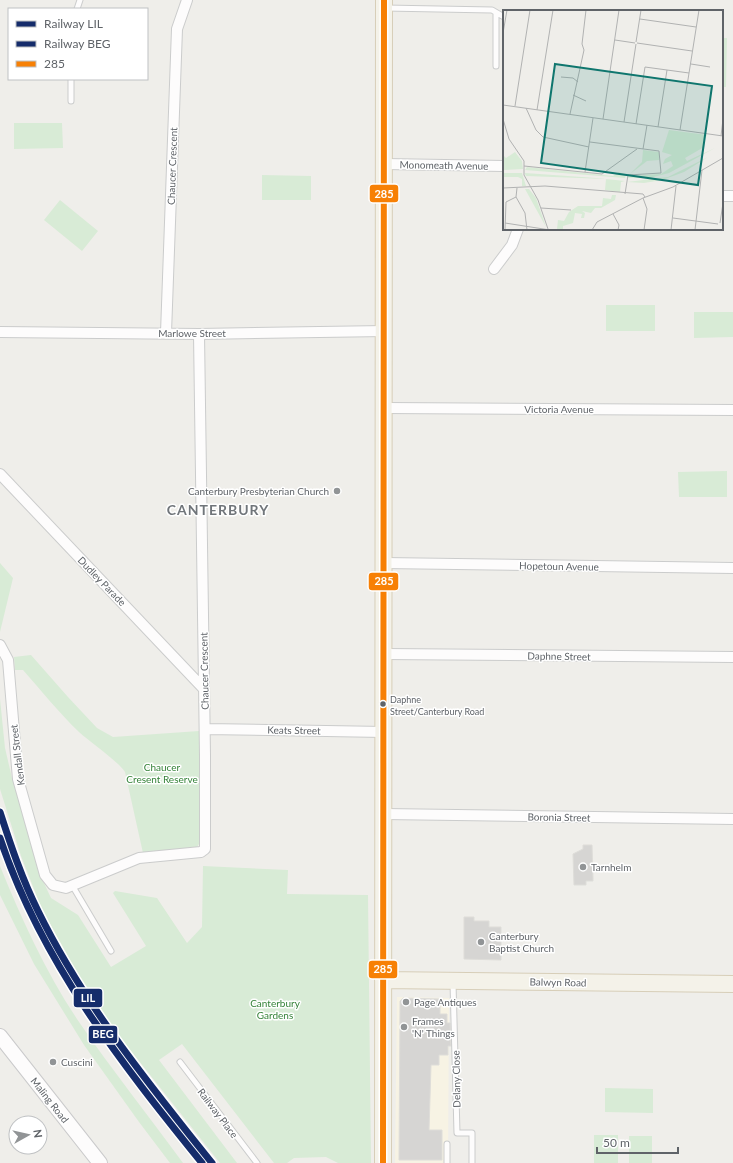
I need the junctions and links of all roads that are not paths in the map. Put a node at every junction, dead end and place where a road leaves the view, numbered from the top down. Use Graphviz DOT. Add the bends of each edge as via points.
graph roads {
  1 [pos="187,0"];
  2 [pos="384,4"];
  3 [pos="496,13"];
  4 [pos="503,16"];
  5 [pos="496,66"];
  6 [pos="71,80"];
  7 [pos="71,101"];
  8 [pos="385,164"];
  9 [pos="503,166"];
  10 [pos="518,230"];
  11 [pos="494,269"];
  12 [pos="385,331"];
  13 [pos="0,332"];
  14 [pos="166,333"];
  15 [pos="199,334"];
  16 [pos="385,408"];
  17 [pos="733,410"];
  18 [pos="0,474"];
  19 [pos="384,564"];
  20 [pos="733,568"];
  21 [pos="0,645"];
  22 [pos="384,654"];
  23 [pos="733,657"];
  24 [pos="204,689"];
  25 [pos="205,729"];
  26 [pos="384,732"];
  27 [pos="384,814"];
  28 [pos="733,819"];
  29 [pos="72,885"];
  30 [pos="53,886"];
  31 [pos="111,951"];
  32 [pos="383,980"];
  33 [pos="453,980"];
  34 [pos="733,984"];
  35 [pos="0,1036"];
  36 [pos="180,1062"];
  37 [pos="447,1144"];
  38 [pos="100,1163"];
  39 [pos="257,1163"];
  40 [pos="383,1163"];
  41 [pos="447,1163"];
  42 [pos="472,1163"];
  1 -- 14 [label="street, Chaucer Crescent" via="177,29"];
  2 -- 3 [label="lane" via="492,10"];
  2 -- 8 [label="main road"];
  3 -- 4 [label="lane"];
  3 -- 5 [label="lane"];
  6 -- 7 [label="lane"];
  8 -- 9 [label="street, Monomeath Avenue"];
  8 -- 12 [label="main road"];
  10 -- 11 [label="street" via="512,245"];
  12 -- 15 [label="street, Marlowe Street"];
  12 -- 16 [label="main road"];
  13 -- 14 [label="street, Marlowe Street"];
  14 -- 15 [label="street, Marlowe Street"];
  15 -- 24 [label="street, Chaucer Crescent"];
  16 -- 17 [label="street, Victoria Avenue"];
  16 -- 19 [label="main road"];
  18 -- 24 [label="street, Dudley Parade"];
  19 -- 20 [label="street, Hopetoun Avenue"];
  19 -- 22 [label="main road"];
  21 -- 30 [label="street, Kendall Street" via="8,660 18,779 45,875"];
  22 -- 23 [label="street, Daphne Street"];
  22 -- 26 [label="main road"];
  24 -- 25 [label="street, Chaucer Crescent"];
  25 -- 26 [label="street, Keats Street"];
  25 -- 29 [label="street, Chaucer Crescent" via="204,849 201,852 139,858"];
  26 -- 27 [label="main road"];
  27 -- 28 [label="street, Boronia Street"];
  27 -- 32 [label="main road"];
  29 -- 30 [label="street, Chaucer Crescent" via="66,888"];
  29 -- 31 [label="lane"];
  32 -- 33 [label="main road, Balwyn Road"];
  32 -- 40 [label="main road"];
  33 -- 34 [label="main road, Balwyn Road"];
  33 -- 42 [label="lane, Delany Close" via="457,1133 472,1133"];
  35 -- 38 [label="street, Maling Road"];
  36 -- 39 [label="lane, Railway Place"];
  37 -- 41 [label="lane"];
}
